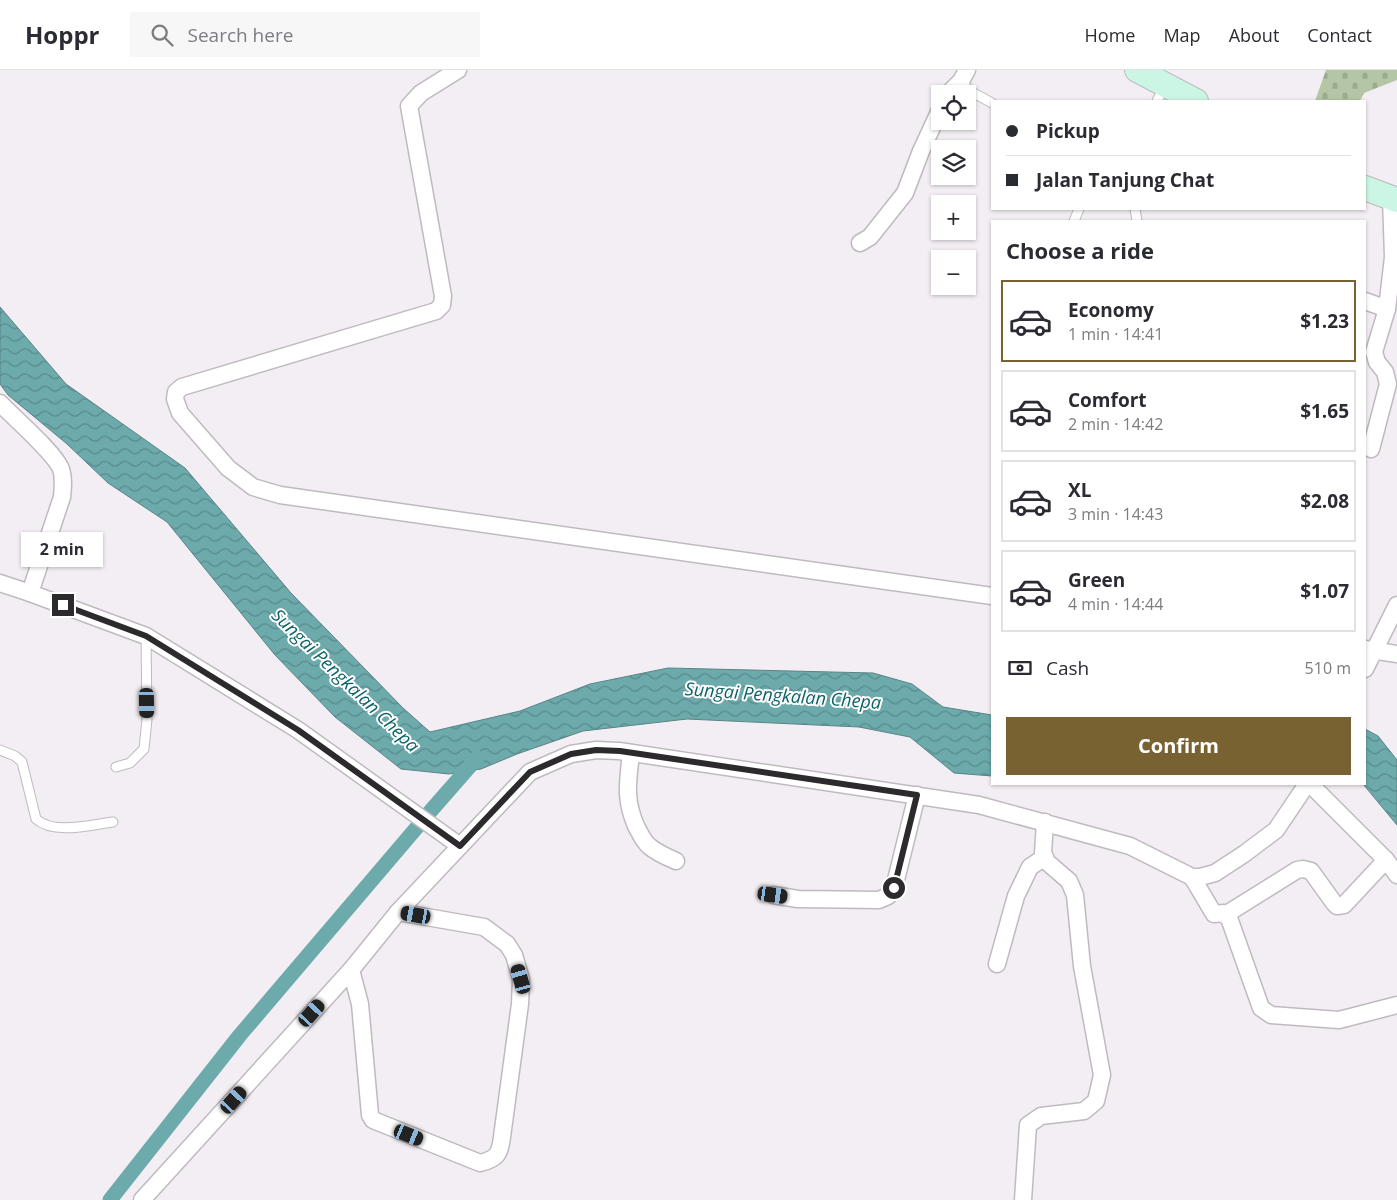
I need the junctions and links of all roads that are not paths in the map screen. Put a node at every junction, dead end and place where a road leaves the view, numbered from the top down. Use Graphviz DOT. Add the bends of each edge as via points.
graph roads {
  1 [pos="458,70"];
  2 [pos="1137,70"];
  3 [pos="964,75"];
  4 [pos="956,85"];
  5 [pos="1161,93"];
  6 [pos="1192,100"];
  7 [pos="991,102"];
  8 [pos="931,128"];
  9 [pos="1366,188"];
  10 [pos="1394,199"];
  11 [pos="860,243"];
  12 [pos="1366,301"];
  13 [pos="1387,309"];
  14 [pos="0,403"];
  15 [pos="1371,449"];
  16 [pos="0,583"];
  17 [pos="30,592"];
  18 [pos="991,596"];
  19 [pos="1397,604"];
  20 [pos="146,636"];
  21 [pos="1370,649"];
  22 [pos="1397,654"];
  23 [pos="1366,665"];
  24 [pos="0,750"];
  25 [pos="631,753"];
  26 [pos="116,767"];
  27 [pos="1308,785"];
  28 [pos="1310,785"];
  29 [pos="917,795"];
  30 [pos="113,822"];
  31 [pos="1044,822"];
  32 [pos="460,846"];
  33 [pos="1045,857"];
  34 [pos="1386,860"];
  35 [pos="676,861"];
  36 [pos="1397,875"];
  37 [pos="1192,876"];
  38 [pos="773,895"];
  39 [pos="398,912"];
  40 [pos="1226,915"];
  41 [pos="997,964"];
  42 [pos="351,970"];
  43 [pos="1397,1005"];
  44 [pos="142,1200"];
  45 [pos="1023,1200"];
  1 -- 18 [label="street" via="421,93 409,106 442,305 436,311 182,387 176,392 175,399 180,413 228,468 254,487 280,495"];
  2 -- 5 [label="main road"];
  3 -- 4 [label="street"];
  3 -- 7 [label="lane" via="970,91"];
  5 -- 6 [label="main road"];
  8 -- 11 [label="street" via="905,193 870,236"];
  9 -- 10 [label="main road"];
  10 -- 13 [label="street" via="1393,257"];
  12 -- 13 [label="street"];
  13 -- 15 [label="street" via="1374,352 1388,384"];
  14 -- 17 [label="street" via="53,456 64,483"];
  16 -- 17 [label="street"];
  17 -- 20 [label="street"];
  19 -- 21 [label="street"];
  20 -- 26 [label="lane" via="144,749 130,763"];
  20 -- 32 [label="street" via="298,730"];
  21 -- 22 [label="street"];
  21 -- 23 [label="street"];
  24 -- 30 [label="lane" via="22,762 36,818 42,824 57,828"];
  25 -- 29 [label="street"];
  25 -- 32 [label="street" via="596,750 571,754 530,772"];
  25 -- 35 [label="street" via="627,797 630,811 647,845"];
  27 -- 37 [label="street" via="1276,830 1215,873 1200,878"];
  28 -- 34 [label="street"];
  29 -- 31 [label="street" via="964,802"];
  29 -- 38 [label="street" via="894,888 888,896 879,900 798,899"];
  31 -- 33 [label="street"];
  31 -- 37 [label="street" via="1130,846"];
  32 -- 39 [label="street"];
  33 -- 41 [label="street" via="1030,867 1019,890"];
  33 -- 45 [label="street" via="1069,881 1075,895 1082,966 1102,1075 1096,1101 1084,1111 1041,1116 1028,1125"];
  34 -- 36 [label="street"];
  34 -- 40 [label="street" via="1344,905 1337,906 1311,871 1303,869"];
  37 -- 40 [label="street" via="1214,914"];
  39 -- 42 [label="street"];
  39 -- 42 [label="street" via="484,926 507,944 514,955 521,979 520,1004 501,1148 497,1157 480,1164 373,1120 360,1004"];
  40 -- 43 [label="street" via="1260,1008 1271,1015 1339,1020"];
  42 -- 44 [label="street"];
}
